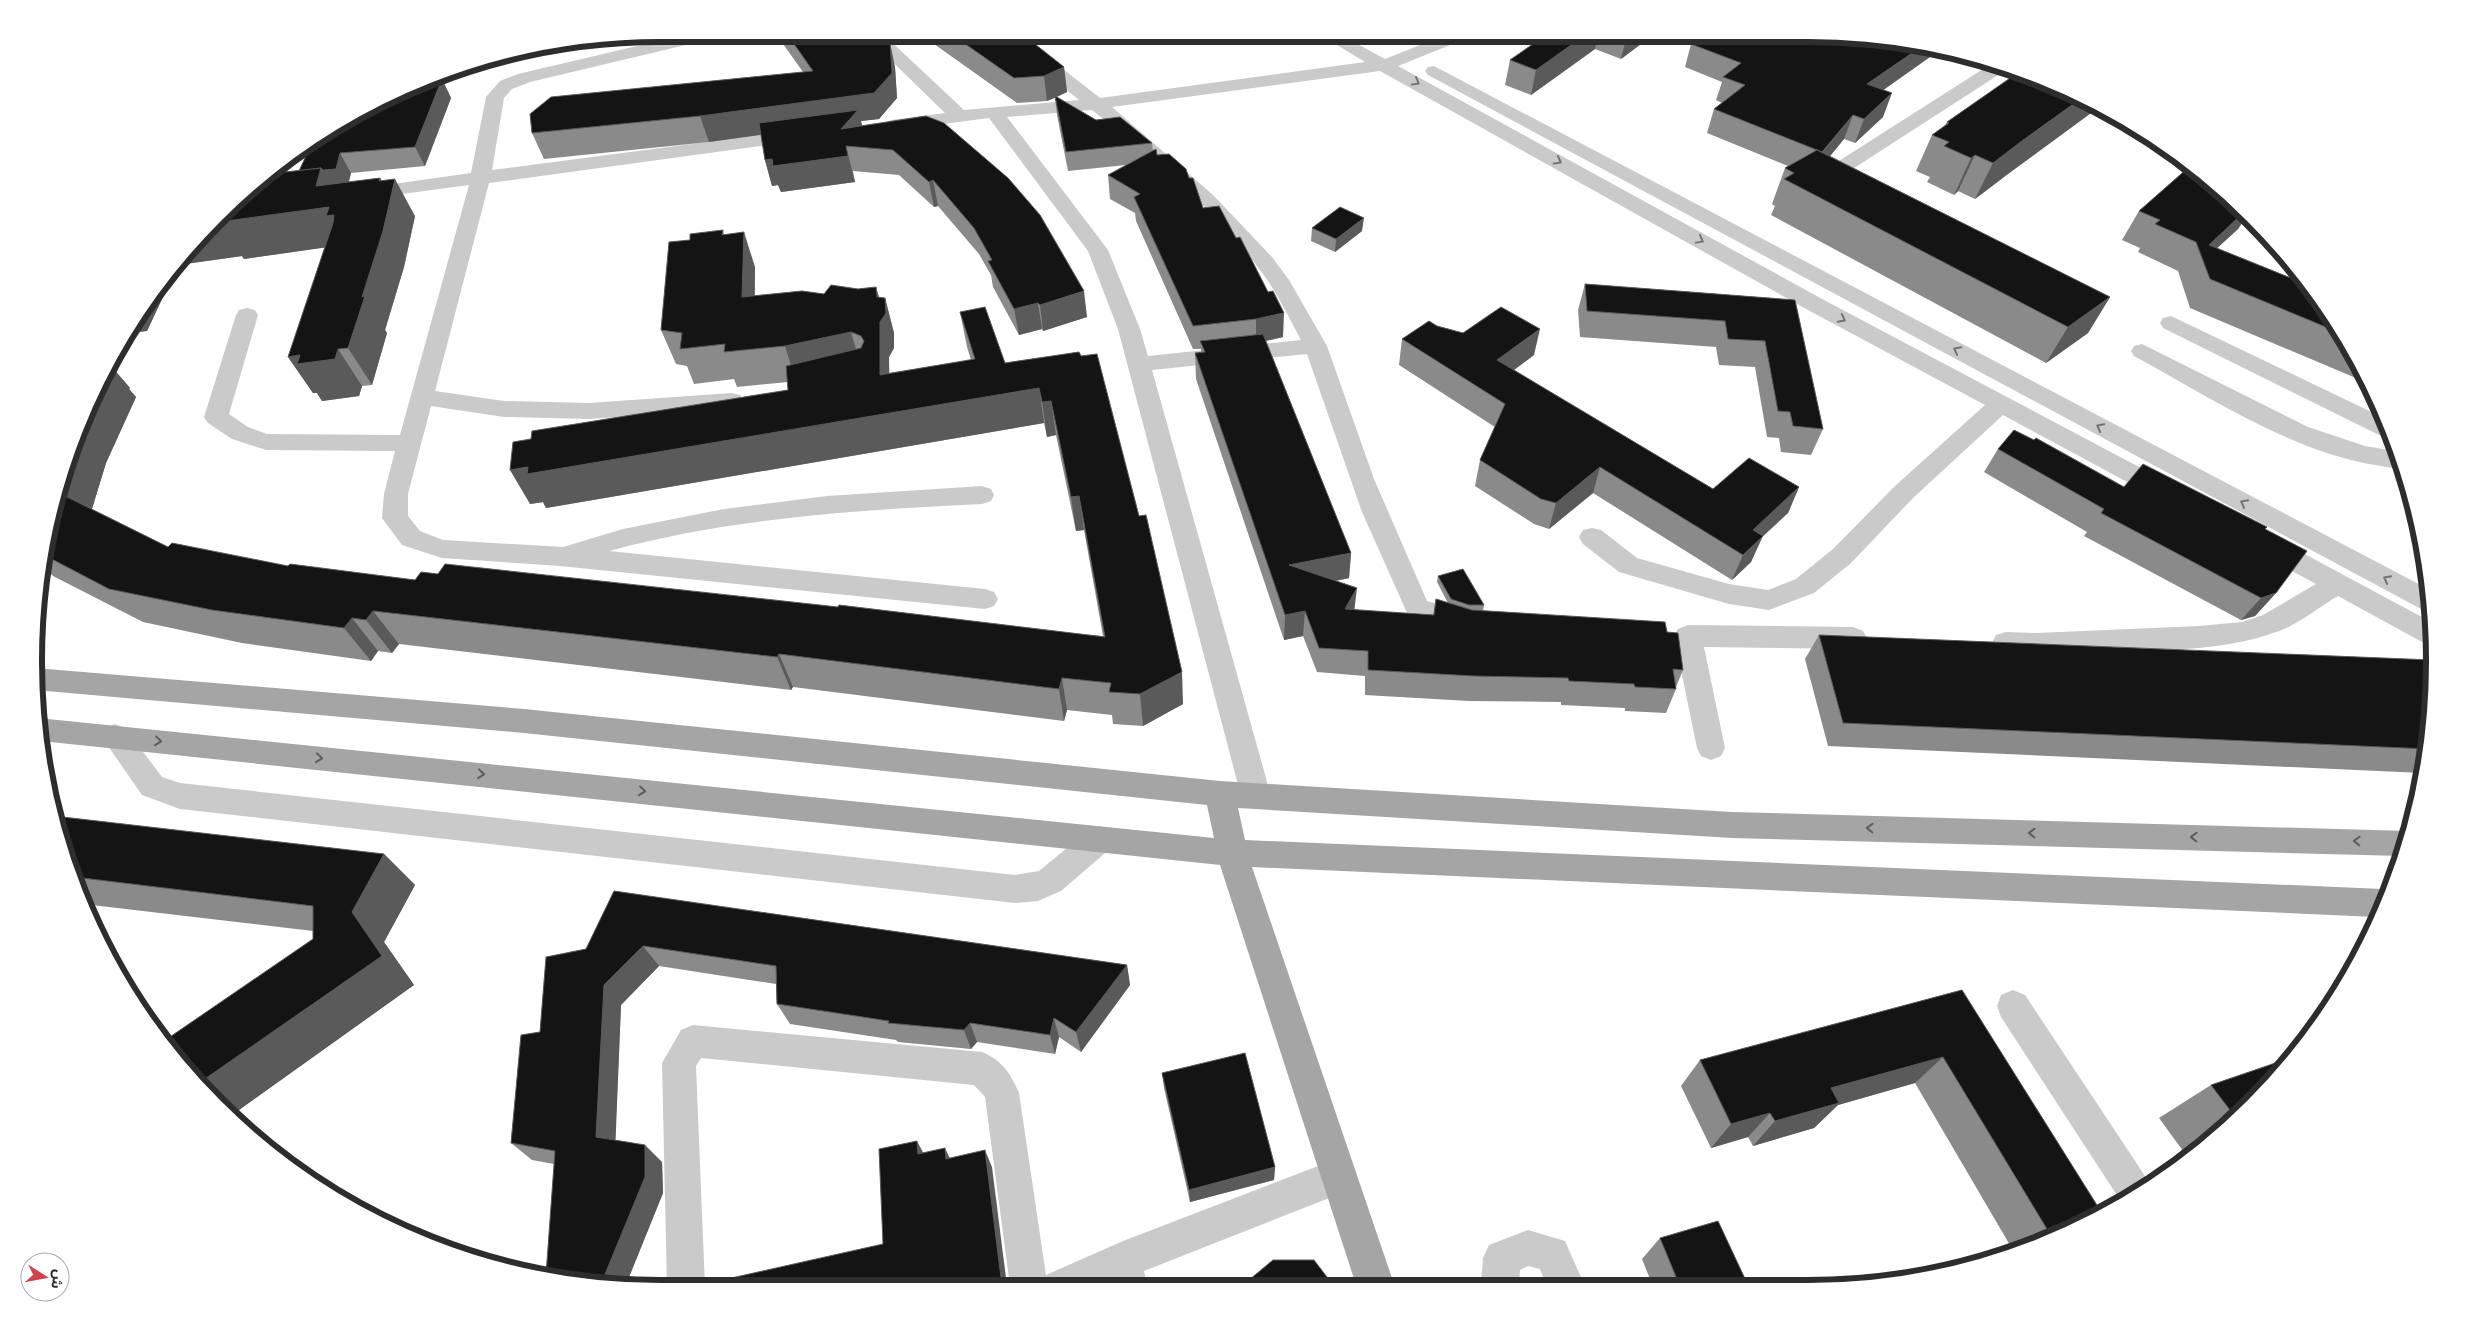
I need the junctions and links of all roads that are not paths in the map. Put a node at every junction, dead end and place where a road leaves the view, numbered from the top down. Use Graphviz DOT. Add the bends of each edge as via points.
graph roads {
  1 [pos="675,42"];
  2 [pos="881,42"];
  3 [pos="1017,42"];
  4 [pos="1342,42"];
  5 [pos="1381,42"];
  6 [pos="1443,42"];
  7 [pos="1408,57"];
  8 [pos="1385,65"];
  9 [pos="1992,71"];
  10 [pos="1096,104"];
  11 [pos="994,112"];
  12 [pos="959,116"];
  13 [pos="880,126"];
  14 [pos="811,134"];
  15 [pos="1827,177"];
  16 [pos="480,180"];
  17 [pos="345,196"];
  18 [pos="246,315"];
  19 [pos="2171,323"];
  20 [pos="1316,346"];
  21 [pos="2142,350"];
  22 [pos="1139,364"];
  23 [pos="422,397"];
  24 [pos="757,397"];
  25 [pos="2001,404"];
  26 [pos="2378,425"];
  27 [pos="411,443"];
  28 [pos="2392,460"];
  29 [pos="982,495"];
  30 [pos="2182,501"];
  31 [pos="1592,537"];
  32 [pos="2251,538"];
  33 [pos="560,556"];
  34 [pos="2337,584"];
  35 [pos="2422,598"];
  36 [pos="985,599"];
  37 [pos="1496,625"];
  38 [pos="2424,631"];
  39 [pos="1882,639"];
  40 [pos="1979,642"];
  41 [pos="43,680"];
  42 [pos="47,729"];
  43 [pos="115,736"];
  44 [pos="1711,748"];
  45 [pos="1220,794"];
  46 [pos="1256,796"];
  47 [pos="1100,839"];
  48 [pos="2398,843"];
  49 [pos="1232,853"];
  50 [pos="2376,904"];
  51 [pos="2013,1006"];
  52 [pos="1339,1176"];
  53 [pos="2132,1187"];
  54 [pos="1125,1273"];
  55 [pos="686,1280"];
  56 [pos="1028,1280"];
  57 [pos="1090,1280"];
  58 [pos="1374,1280"];
  59 [pos="1500,1280"];
  60 [pos="1563,1280"];
  1 -- 16 [label="street" via="506,85 495,97"];
  2 -- 12 [label="street"];
  3 -- 10 [label="street"];
  4 -- 8 [label="street"];
  5 -- 7 [label="street"];
  6 -- 7 [label="street"];
  7 -- 8 [label="street"];
  35 -- 7 [label="street, one-way"];
  8 -- 10 [label="street"];
  8 -- 25 [label="street, one-way"];
  9 -- 15 [label="street"];
  10 -- 11 [label="street"];
  10 -- 20 [label="street" via="1162,156 1266,263"];
  11 -- 12 [label="street"];
  11 -- 22 [label="street" via="1098,250"];
  12 -- 13 [label="street"];
  14 -- 16 [label="street"];
  16 -- 17 [label="street"];
  16 -- 23 [label="street"];
  18 -- 27 [label="street" via="216,417 240,433 266,442"];
  19 -- 26 [label="street"];
  20 -- 22 [label="street"];
  20 -- 37 [label="street" via="1399,572 1417,608 1467,623"];
  21 -- 28 [label="street" via="2288,428 2372,458"];
  22 -- 46 [label="street"];
  23 -- 24 [label="street" via="504,409 589,411 718,404"];
  23 -- 27 [label="street"];
  25 -- 30 [label="street"];
  25 -- 31 [label="street" via="1904,492 1842,556 1804,586 1768,600 1729,594 1628,565"];
  27 -- 33 [label="street" via="396,494 395,518 411,538 442,549"];
  29 -- 33 [label="street" via="880,500 736,517 607,541"];
  32 -- 34 [label="street"];
  33 -- 36 [label="street"];
  34 -- 38 [label="street"];
  34 -- 40 [label="street" via="2272,622 2242,632 2036,644"];
  39 -- 44 [label="street" via="1678,636"];
  41 -- 45 [label="main road" via="524,721"];
  42 -- 43 [label="main road"];
  43 -- 47 [label="main road, one-way"];
  43 -- 47 [label="street" via="152,786 180,796 1015,889 1038,887 1050,881"];
  45 -- 46 [label="main road"];
  45 -- 49 [label="main road"];
  48 -- 46 [label="main road, one-way" via="1732,825"];
  47 -- 49 [label="main road"];
  49 -- 50 [label="main road"];
  49 -- 52 [label="main road"];
  51 -- 53 [label="street"];
  52 -- 54 [label="street"];
  52 -- 58 [label="main road"];
  54 -- 57 [label="street"];
  55 -- 56 [label="street" via="679,1063 692,1041 982,1069 995,1080 1002,1092"];
  59 -- 60 [label="street" via="1502,1258 1528,1248 1552,1254"];
}
